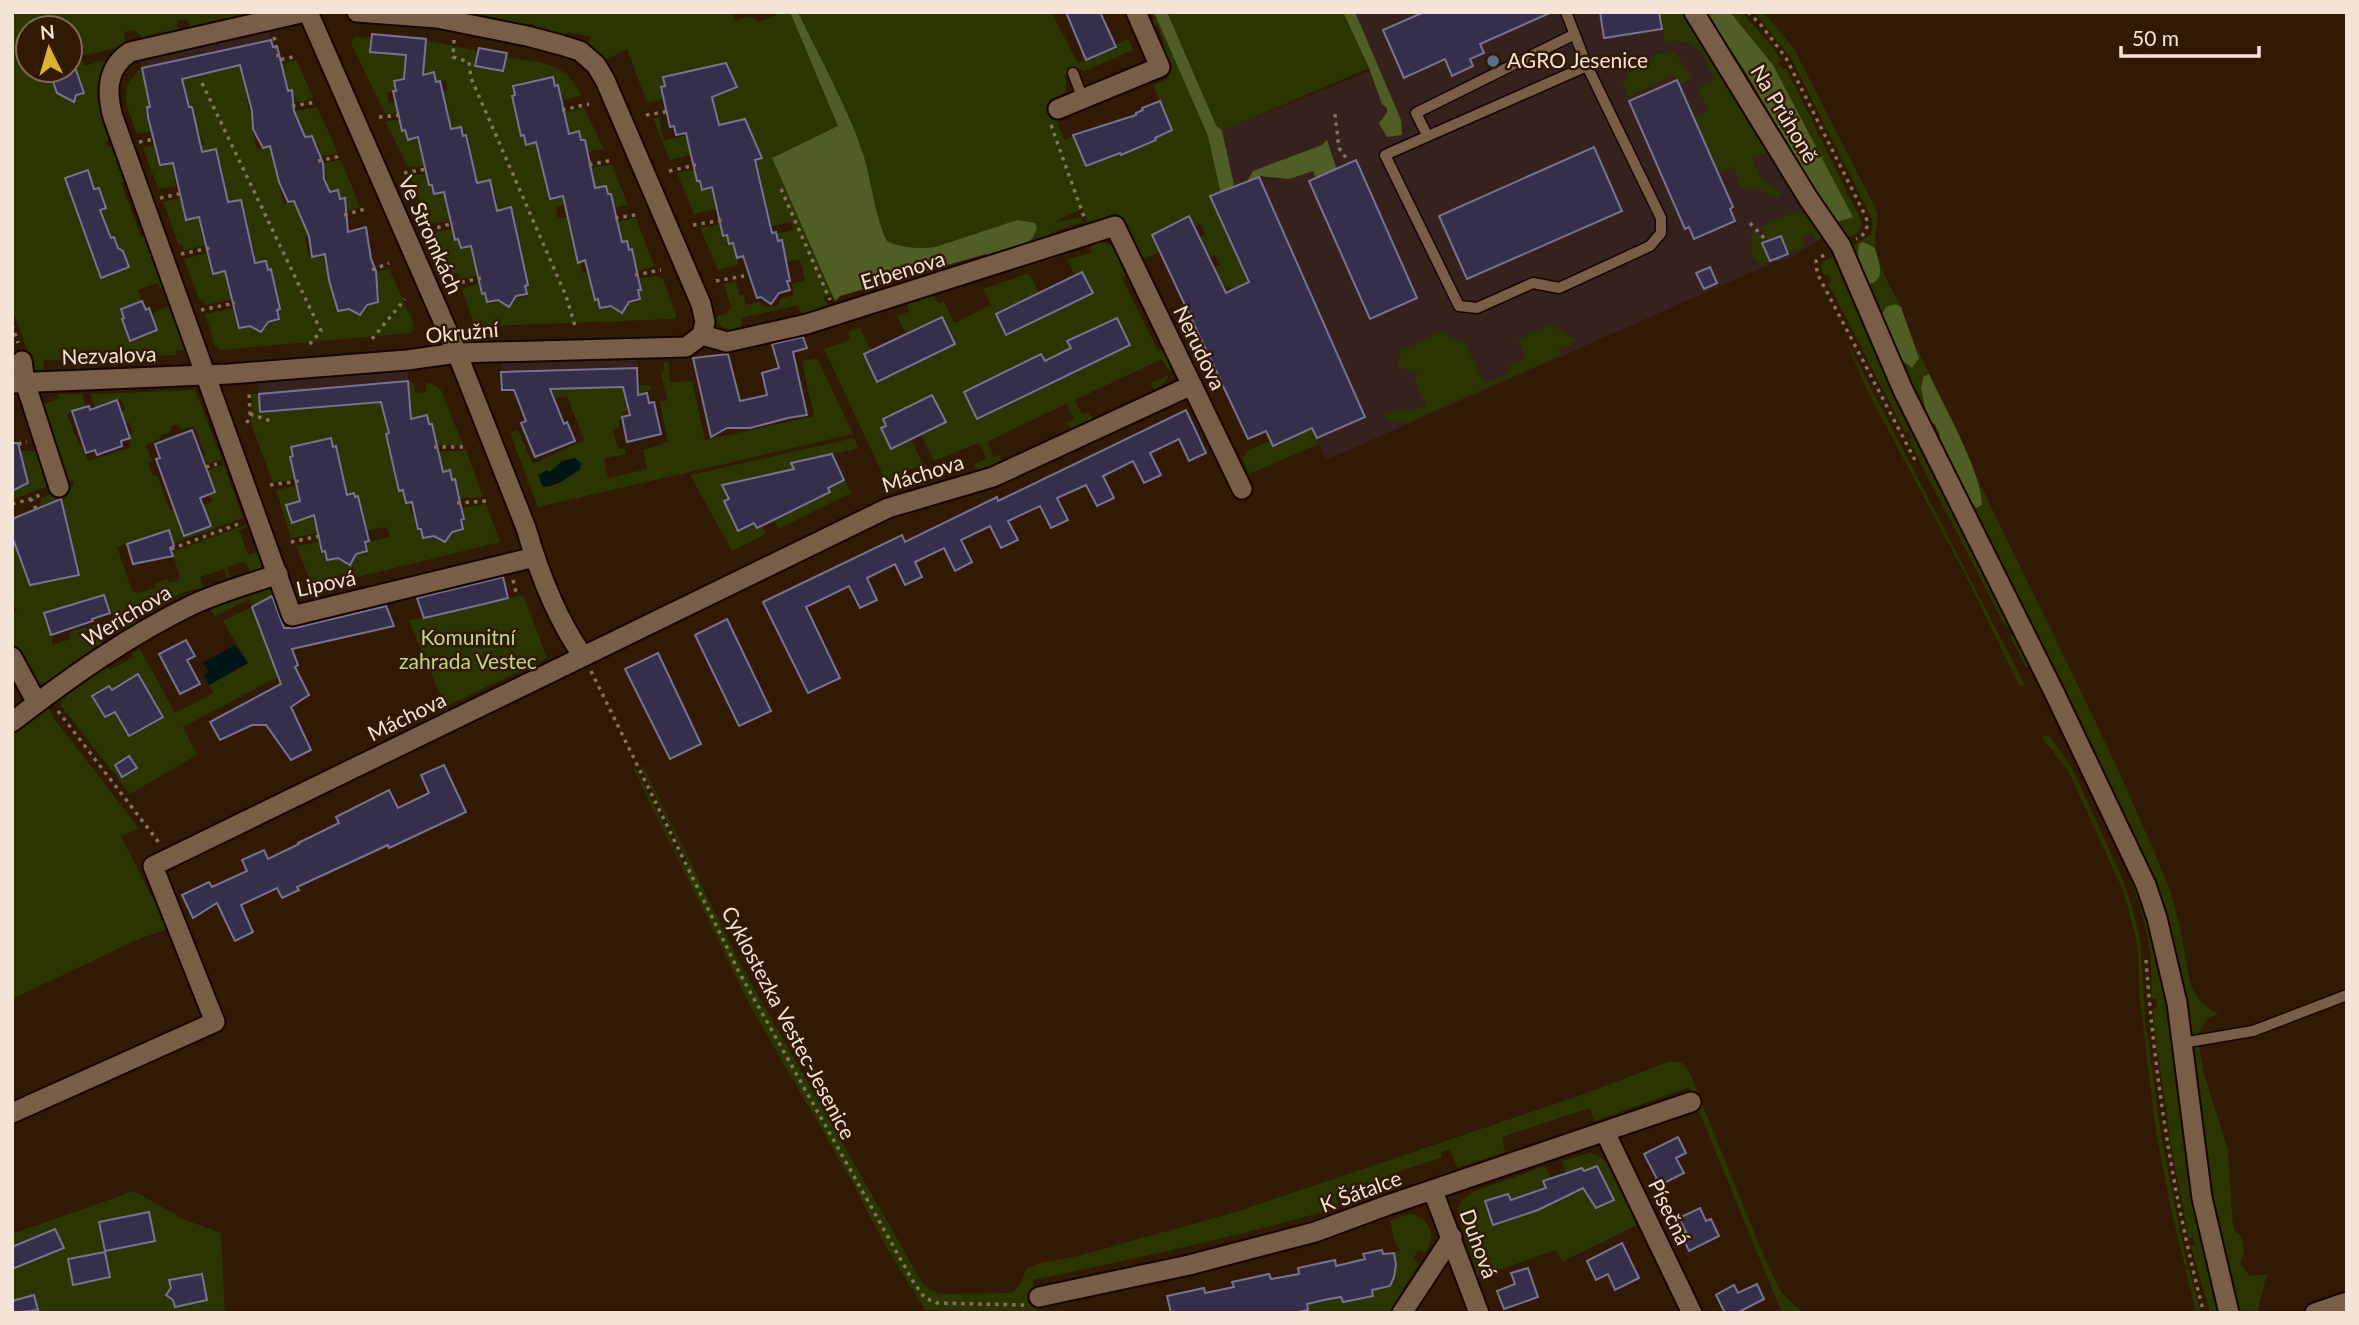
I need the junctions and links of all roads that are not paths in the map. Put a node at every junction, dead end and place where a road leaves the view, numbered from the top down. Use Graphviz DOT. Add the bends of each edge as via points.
graph roads {
  1 [pos="306,12"];
  2 [pos="357,12"];
  3 [pos="1136,12"];
  4 [pos="1566,12"];
  5 [pos="1694,12"];
  6 [pos="1573,35"];
  7 [pos="1587,66"];
  8 [pos="1073,73"];
  9 [pos="1083,99"];
  10 [pos="1058,115"];
  11 [pos="1427,135"];
  12 [pos="1115,226"];
  13 [pos="702,335"];
  14 [pos="457,353"];
  15 [pos="22,361"];
  16 [pos="207,374"];
  17 [pos="19,382"];
  18 [pos="1192,385"];
  19 [pos="59,487"];
  20 [pos="1242,489"];
  21 [pos="535,557"];
  22 [pos="278,574"];
  23 [pos="583,656"];
  24 [pos="12,657"];
  25 [pos="42,699"];
  26 [pos="12,722"];
  27 [pos="2347,995"];
  28 [pos="2182,1043"];
  29 [pos="1691,1102"];
  30 [pos="12,1113"];
  31 [pos="1605,1132"];
  32 [pos="1433,1191"];
  33 [pos="1452,1237"];
  34 [pos="1033,1301"];
  35 [pos="2347,1302"];
  36 [pos="1402,1313"];
  37 [pos="1479,1313"];
  38 [pos="1692,1313"];
  39 [pos="2229,1313"];
  40 [pos="2315,1313"];
  1 -- 14 [label="street, Ve Stromkách"];
  1 -- 16 [label="street" via="130,52 109,79 113,117"];
  2 -- 13 [label="street" via="437,18 527,36 580,51 596,65 701,304"];
  3 -- 9 [label="street" via="1160,68"];
  4 -- 6 [label="lane"];
  5 -- 28 [label="street, Na Průhoně" via="1839,244 1902,390 2141,874 2160,930"];
  6 -- 7 [label="lane"];
  6 -- 11 [label="lane" via="1416,113"];
  7 -- 11 [label="lane"];
  7 -- 11 [label="lane" via="1661,219 1661,233 1650,246 1559,288 1532,283 1477,308 1459,306 1385,155"];
  8 -- 9 [label="lane"];
  9 -- 10 [label="street"];
  12 -- 13 [label="street, Erbenova" via="764,335 727,342"];
  12 -- 18 [label="street, Nerudova"];
  13 -- 14 [label="street, Okružní" via="686,347"];
  14 -- 16 [label="street, Okružní"];
  14 -- 21 [label="street, Ve Stromkách"];
  15 -- 17 [label="street"];
  16 -- 17 [label="street, Nezvalova"];
  16 -- 22 [label="street, Lipová"];
  17 -- 19 [label="street"];
  18 -- 20 [label="street, Nerudova"];
  18 -- 23 [label="street, Máchova" via="993,477 888,508"];
  21 -- 22 [label="street, Lipová" via="292,616"];
  21 -- 23 [label="street, Ve Stromkách" via="566,632"];
  22 -- 25 [label="street, Werichova" via="194,604 130,639"];
  23 -- 30 [label="street, Máchova" via="153,866 215,1022"];
  24 -- 25 [label="street"];
  25 -- 26 [label="street, Werichova"];
  27 -- 28 [label="lane" via="2253,1031"];
  28 -- 39 [label="street, Na Průhoně" via="2202,1198"];
  29 -- 31 [label="street, K Šátalce"];
  31 -- 32 [label="street, K Šátalce"];
  31 -- 38 [label="street, Písečná"];
  32 -- 33 [label="street, Duhová"];
  32 -- 34 [label="street, K Šátalce" via="1251,1250"];
  33 -- 36 [label="street"];
  33 -- 37 [label="street, Duhová"];
  35 -- 40 [label="street"];
}
